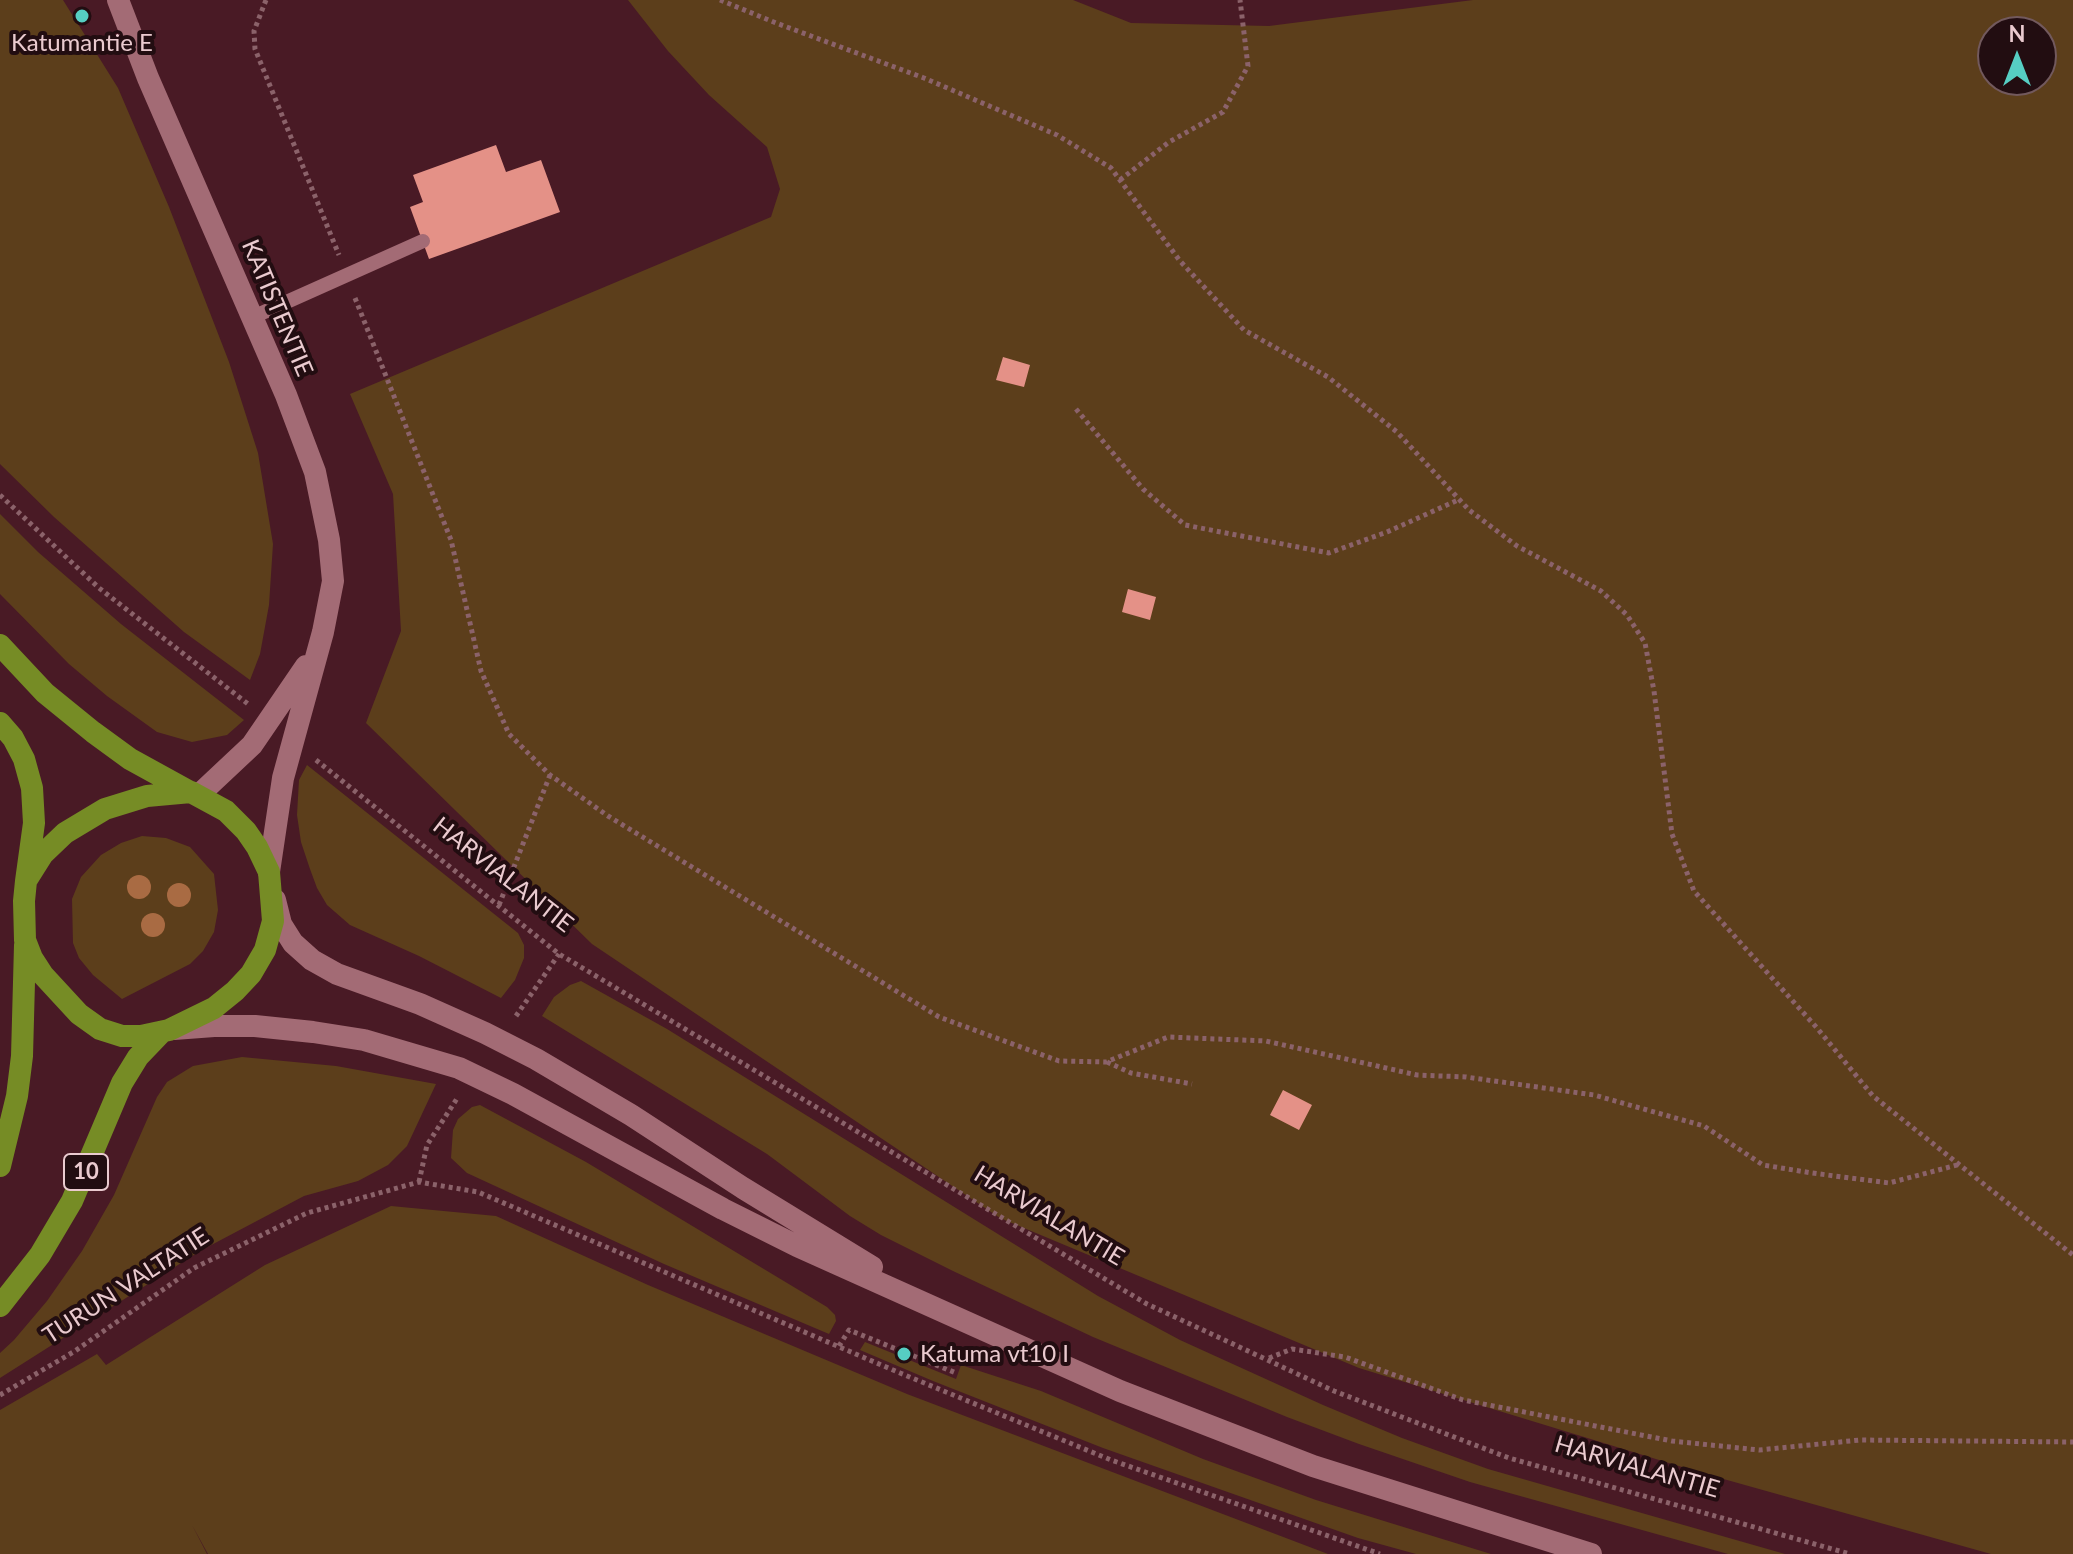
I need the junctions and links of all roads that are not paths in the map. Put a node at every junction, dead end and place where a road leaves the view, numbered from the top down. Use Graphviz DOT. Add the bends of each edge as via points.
graph roads {
  1 [pos="118,0"];
  2 [pos="423,241"];
  3 [pos="253,317"];
  4 [pos="0,645"];
  5 [pos="318,648"];
  6 [pos="0,723"];
  7 [pos="193,793"];
  8 [pos="26,881"];
  9 [pos="271,882"];
  10 [pos="25,940"];
  11 [pos="165,1031"];
  12 [pos="0,1166"];
  13 [pos="0,1306"];
  14 [pos="948,1314"];
  15 [pos="1591,1554"];
  1 -- 3 [label="main road, KATISTENTIE"];
  2 -- 3 [label="lane"];
  3 -- 5 [label="main road, KATISTENTIE" via="318,486 333,581"];
  4 -- 7 [label="highway" via="45,693 93,732"];
  5 -- 7 [label="main road, KATISTENTIE" via="252,745 203,791"];
  5 -- 9 [label="main road, KATISTENTIE" via="283,778"];
  6 -- 8 [label="highway, 10" via="24,759 32,788 34,823"];
  7 -- 8 [label="highway" via="147,796 105,809 65,833"];
  7 -- 9 [label="highway" via="226,811 246,831"];
  8 -- 10 [label="highway, 10"];
  9 -- 11 [label="highway, 10" via="273,921 251,974 214,1008"];
  9 -- 14 [label="main road" via="281,924 312,960 536,1059"];
  10 -- 11 [label="highway, 10" via="57,993 100,1029 122,1036"];
  10 -- 12 [label="highway, 10" via="22,1056"];
  11 -- 13 [label="highway, 10" via="138,1057 122,1083 72,1201 40,1255"];
  11 -- 14 [label="main road" via="255,1026 313,1032 364,1040 459,1068 723,1209"];
  14 -- 15 [label="main road" via="1120,1391 1313,1466"];
}
